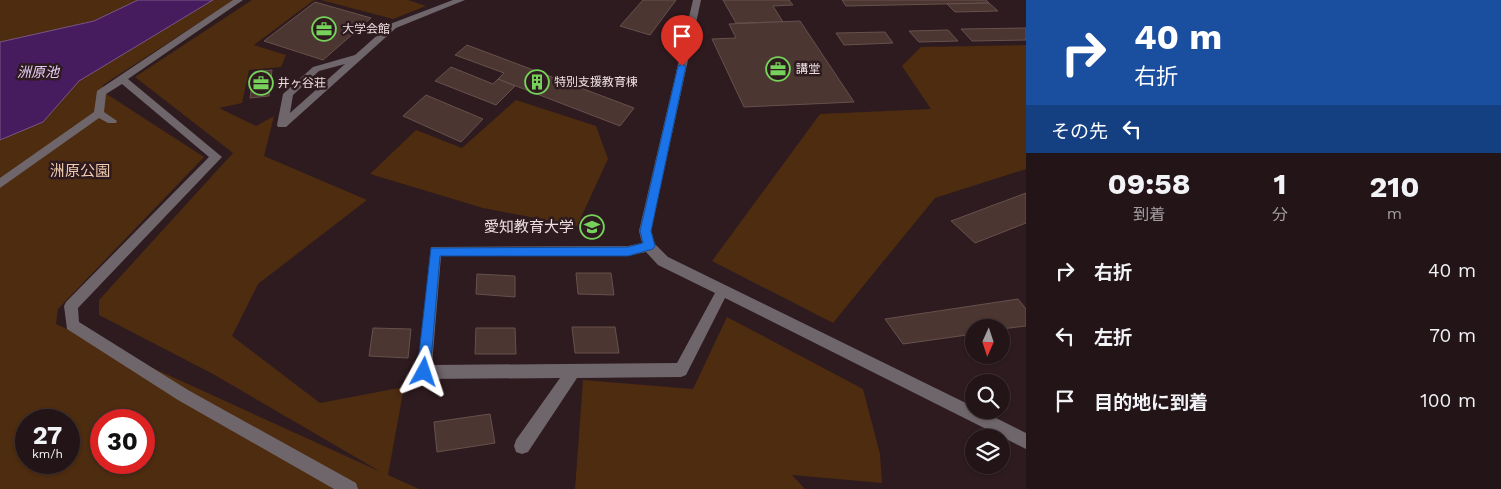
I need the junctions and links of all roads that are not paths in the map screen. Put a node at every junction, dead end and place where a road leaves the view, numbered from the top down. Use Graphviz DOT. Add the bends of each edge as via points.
graph roads {
  1 [pos="239,0"];
  2 [pos="461,0"];
  3 [pos="697,0"];
  4 [pos="358,57"];
  5 [pos="121,78"];
  6 [pos="99,113"];
  7 [pos="112,121"];
  8 [pos="0,184"];
  9 [pos="649,246"];
  10 [pos="723,290"];
  11 [pos="573,371"];
  12 [pos="1026,441"];
  13 [pos="522,446"];
  14 [pos="350,489"];
  1 -- 5 [label="street"];
  2 -- 4 [label="street" via="393,26"];
  3 -- 9 [label="street" via="646,231"];
  4 -- 4 [label="street" via="338,75 282,125 288,94 316,69"];
  5 -- 6 [label="street" via="101,93"];
  5 -- 14 [label="street" via="216,157 71,306 72,325 184,395"];
  6 -- 7 [label="street"];
  6 -- 8 [label="street"];
  9 -- 10 [label="street" via="663,261"];
  9 -- 11 [label="street" via="628,251 435,251 424,372"];
  10 -- 11 [label="street" via="681,370"];
  10 -- 12 [label="street"];
  11 -- 13 [label="street"];
}
